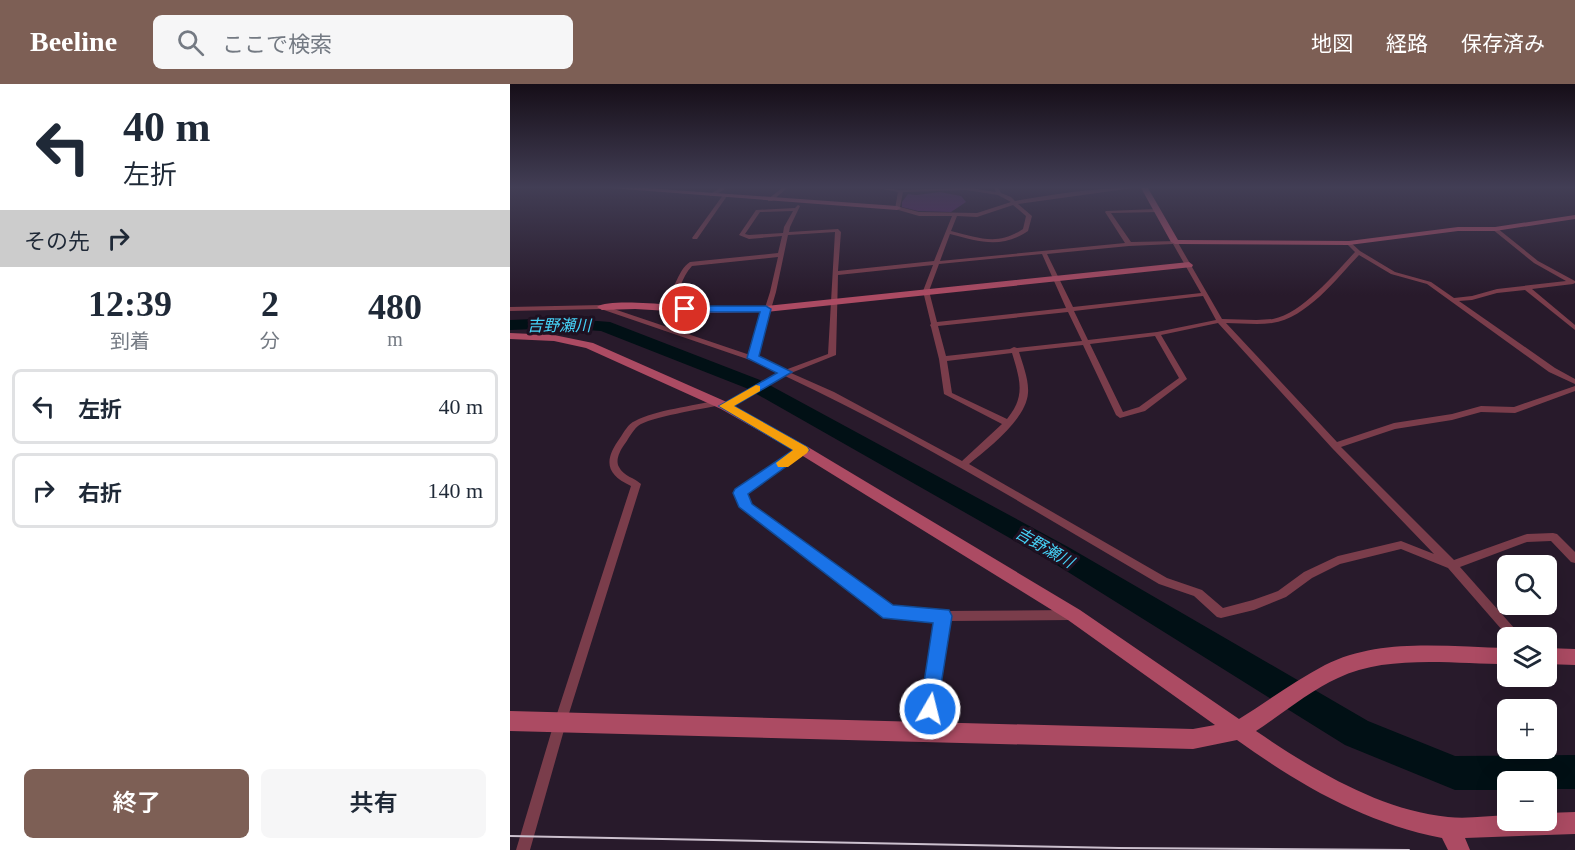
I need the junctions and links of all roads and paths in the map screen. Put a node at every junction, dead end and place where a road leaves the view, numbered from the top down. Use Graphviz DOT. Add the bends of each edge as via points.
graph roads {
  1 [pos="704,224"];
  2 [pos="750,224"];
  3 [pos="790,224"];
  4 [pos="952,224"];
  5 [pos="1027,224"];
  6 [pos="1116,224"];
  7 [pos="1164,224"];
  8 [pos="1531,224"];
  9 [pos="1496,229"];
  10 [pos="948,232"];
  11 [pos="785,234"];
  12 [pos="695,237"];
  13 [pos="1175,242"];
  14 [pos="1349,243"];
  15 [pos="1129,244"];
  16 [pos="1358,252"];
  17 [pos="1044,253"];
  18 [pos="780,255"];
  19 [pos="938,262"];
  20 [pos="1189,265"];
  21 [pos="835,273"];
  22 [pos="1056,278"];
  23 [pos="1574,283"];
  24 [pos="1527,288"];
  25 [pos="926,291"];
  26 [pos="1205,294"];
  27 [pos="1453,300"];
  28 [pos="834,302"];
  29 [pos="602,307"];
  30 [pos="1068,308"];
  31 [pos="510,309"];
  32 [pos="666,309"];
  33 [pos="766,309"];
  34 [pos="1220,321"];
  35 [pos="933,325"];
  36 [pos="1575,328"];
  37 [pos="1156,334"];
  38 [pos="510,336"];
  39 [pos="1086,342"];
  40 [pos="1014,349"];
  41 [pos="753,358"];
  42 [pos="943,359"];
  43 [pos="786,372"];
  44 [pos="1575,382"];
  45 [pos="1575,388"];
  46 [pos="721,405"];
  47 [pos="1008,423"];
  48 [pos="1335,446"];
  49 [pos="803,450"];
  50 [pos="963,465"];
  51 [pos="1574,557"];
  52 [pos="1452,565"];
  53 [pos="1074,615"];
  54 [pos="943,616"];
  55 [pos="1507,627"];
  56 [pos="1497,656"];
  57 [pos="1557,657"];
  58 [pos="1575,657"];
  59 [pos="510,722"];
  60 [pos="560,723"];
  61 [pos="1240,730"];
  62 [pos="926,732"];
  63 [pos="1575,823"];
  64 [pos="1449,828"];
  65 [pos="523,850"];
  66 [pos="1459,850"];
  1 -- 12 [label="street"];
  2 -- 11 [label="street" via="742,235"];
  3 -- 11 [label="street"];
  4 -- 10 [label="street"];
  5 -- 10 [label="street" via="1014,240 986,241"];
  6 -- 15 [label="street"];
  7 -- 13 [label="street"];
  8 -- 9 [label="street"];
  9 -- 14 [label="street" via="1458,229"];
  9 -- 23 [label="street" via="1536,262"];
  10 -- 19 [label="street"];
  11 -- 18 [label="street"];
  11 -- 21 [label="street" via="837,231"];
  13 -- 14 [label="street"];
  13 -- 15 [label="street"];
  13 -- 20 [label="street"];
  14 -- 16 [label="street"];
  15 -- 17 [label="street"];
  16 -- 27 [label="street" via="1393,273 1429,283"];
  16 -- 34 [label="street" via="1317,296 1292,315 1272,321"];
  17 -- 19 [label="street"];
  17 -- 22 [label="street"];
  18 -- 32 [label="street" via="690,264 683,270 676,296"];
  18 -- 33 [label="street"];
  19 -- 21 [label="street"];
  19 -- 25 [label="street"];
  20 -- 22 [label="street"];
  20 -- 26 [label="street"];
  21 -- 28 [label="street"];
  22 -- 25 [label="street"];
  22 -- 30 [label="street"];
  23 -- 24 [label="street"];
  24 -- 27 [label="street"];
  24 -- 36 [label="street"];
  25 -- 28 [label="street"];
  25 -- 35 [label="street"];
  26 -- 30 [label="street"];
  26 -- 34 [label="street"];
  27 -- 44 [label="street"];
  28 -- 33 [label="street"];
  28 -- 43 [label="street" via="832,355"];
  29 -- 31 [label="street"];
  29 -- 32 [label="street"];
  29 -- 41 [label="street"];
  30 -- 35 [label="street"];
  30 -- 39 [label="street"];
  32 -- 33 [label="street"];
  33 -- 41 [label="street"];
  34 -- 37 [label="street"];
  34 -- 48 [label="street"];
  35 -- 42 [label="street"];
  37 -- 39 [label="street"];
  37 -- 39 [label="street" via="1183,379 1142,409 1120,415"];
  38 -- 46 [label="street" via="589,345"];
  39 -- 40 [label="street"];
  40 -- 42 [label="street"];
  40 -- 47 [label="street" via="1024,393 1022,404"];
  41 -- 43 [label="street"];
  42 -- 47 [label="street" via="948,394"];
  43 -- 46 [label="street"];
  43 -- 50 [label="street"];
  45 -- 48 [label="street" via="1515,410 1481,409 1394,426"];
  46 -- 49 [label="street"];
  46 -- 60 [label="street" via="636,424 615,450 615,472 636,484"];
  47 -- 50 [label="street"];
  48 -- 52 [label="street"];
  49 -- 53 [label="street"];
  49 -- 54 [label="street" via="740,493 746,507 889,613"];
  50 -- 52 [label="street" via="1163,581 1198,593 1221,613 1282,594 1338,560 1401,545"];
  51 -- 52 [label="street" via="1553,537 1527,538"];
  52 -- 55 [label="street"];
  53 -- 54 [label="street"];
  53 -- 61 [label="street"];
  54 -- 62 [label="street"];
  56 -- 61 [label="street" via="1392,655 1346,665"];
  57 -- 58 [label="street"];
  59 -- 60 [label="street"];
  60 -- 62 [label="street"];
  60 -- 65 [label="street"];
  61 -- 62 [label="street" via="1193,739"];
  61 -- 64 [label="street" via="1277,757 1360,803"];
  63 -- 64 [label="street"];
  64 -- 66 [label="street"];
}
